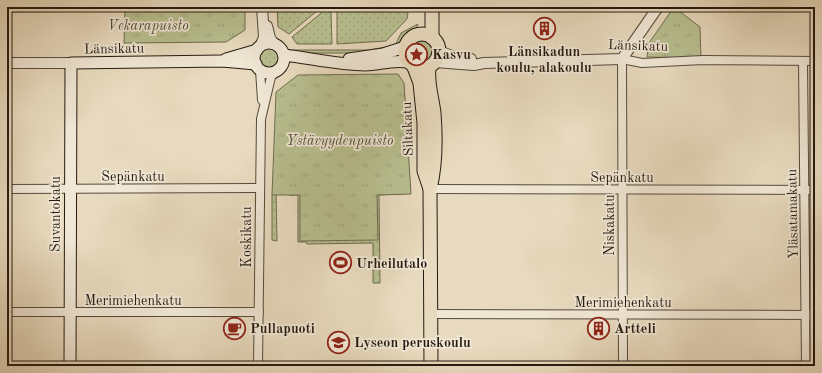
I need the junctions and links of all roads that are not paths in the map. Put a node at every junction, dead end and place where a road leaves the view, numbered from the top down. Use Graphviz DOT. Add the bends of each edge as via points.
graph roads {
  1 [pos="263,7"];
  2 [pos="424,7"];
  3 [pos="432,7"];
  4 [pos="658,7"];
  5 [pos="417,35"];
  6 [pos="432,38"];
  7 [pos="274,44"];
  8 [pos="405,47"];
  9 [pos="258,48"];
  10 [pos="622,59"];
  11 [pos="222,60"];
  12 [pos="434,60"];
  13 [pos="332,61"];
  14 [pos="815,61"];
  15 [pos="803,62"];
  16 [pos="7,63"];
  17 [pos="71,63"];
  18 [pos="281,64"];
  19 [pos="411,65"];
  20 [pos="258,67"];
  21 [pos="262,108"];
  22 [pos="259,188"];
  23 [pos="7,189"];
  24 [pos="70,189"];
  25 [pos="430,189"];
  26 [pos="622,190"];
  27 [pos="805,190"];
  28 [pos="815,190"];
  29 [pos="7,312"];
  30 [pos="259,312"];
  31 [pos="69,313"];
  32 [pos="430,314"];
  33 [pos="622,315"];
  34 [pos="811,315"];
  35 [pos="70,366"];
  36 [pos="258,366"];
  37 [pos="430,366"];
  38 [pos="623,366"];
  39 [pos="806,366"];
  1 -- 7 [label="street" via="270,38"];
  1 -- 9 [label="street" via="264,36"];
  2 -- 5 [label="main road"];
  3 -- 6 [label="main road"];
  4 -- 10 [label="street"];
  5 -- 6 [label="main road" via="428,35"];
  5 -- 8 [label="main road" via="412,37"];
  6 -- 12 [label="main road" via="436,41"];
  7 -- 9 [label="main road" via="267,43"];
  7 -- 18 [label="main road" via="281,48"];
  8 -- 13 [label="main road" via="383,54"];
  8 -- 19 [label="main road" via="406,58"];
  9 -- 11 [label="main road, Länsikatu"];
  9 -- 20 [label="main road" via="254,57"];
  10 -- 12 [label="street, Länsikatu" via="484,62 452,56"];
  10 -- 15 [label="street, Länsikatu" via="642,63 702,60"];
  10 -- 26 [label="street, Niskakatu"];
  11 -- 17 [label="main road, Länsikatu"];
  11 -- 20 [label="main road, Länsikatu"];
  12 -- 19 [label="main road" via="424,68"];
  12 -- 25 [label="main road, Siltakatu" via="428,74 434,113 435,148 435,171"];
  13 -- 18 [label="main road"];
  13 -- 19 [label="main road" via="366,65 394,60"];
  14 -- 15 [label="street, Länsikatu"];
  15 -- 27 [label="street, Yläsatamakatu"];
  16 -- 17 [label="street, Länsikatu"];
  17 -- 24 [label="main road, Suvantokatu"];
  18 -- 20 [label="main road" via="268,73"];
  18 -- 21 [label="street, Koskikatu" via="271,77"];
  19 -- 25 [label="main road, Siltakatu" via="420,83 424,123 424,171"];
  20 -- 21 [label="street, Koskikatu"];
  21 -- 22 [label="street, Koskikatu"];
  22 -- 24 [label="street, Sepänkatu"];
  22 -- 30 [label="street, Koskikatu"];
  23 -- 24 [label="street, Sepänkatu"];
  24 -- 31 [label="main road, Suvantokatu"];
  25 -- 26 [label="street, Sepänkatu"];
  25 -- 32 [label="main road, Siltakatu"];
  26 -- 27 [label="street, Sepänkatu"];
  26 -- 33 [label="street, Niskakatu"];
  27 -- 28 [label="street, Sepänkatu"];
  27 -- 34 [label="street, Yläsatamakatu"];
  29 -- 31 [label="street, Merimiehenkatu"];
  30 -- 31 [label="street, Merimiehenkatu"];
  30 -- 36 [label="street, Koskikatu"];
  31 -- 35 [label="main road, Suvantokatu"];
  32 -- 33 [label="street, Merimiehenkatu"];
  32 -- 37 [label="main road, Siltakatu"];
  33 -- 34 [label="street, Merimiehenkatu"];
  33 -- 38 [label="street, Niskakatu"];
  34 -- 39 [label="street, Yläsatamakatu"];
}
